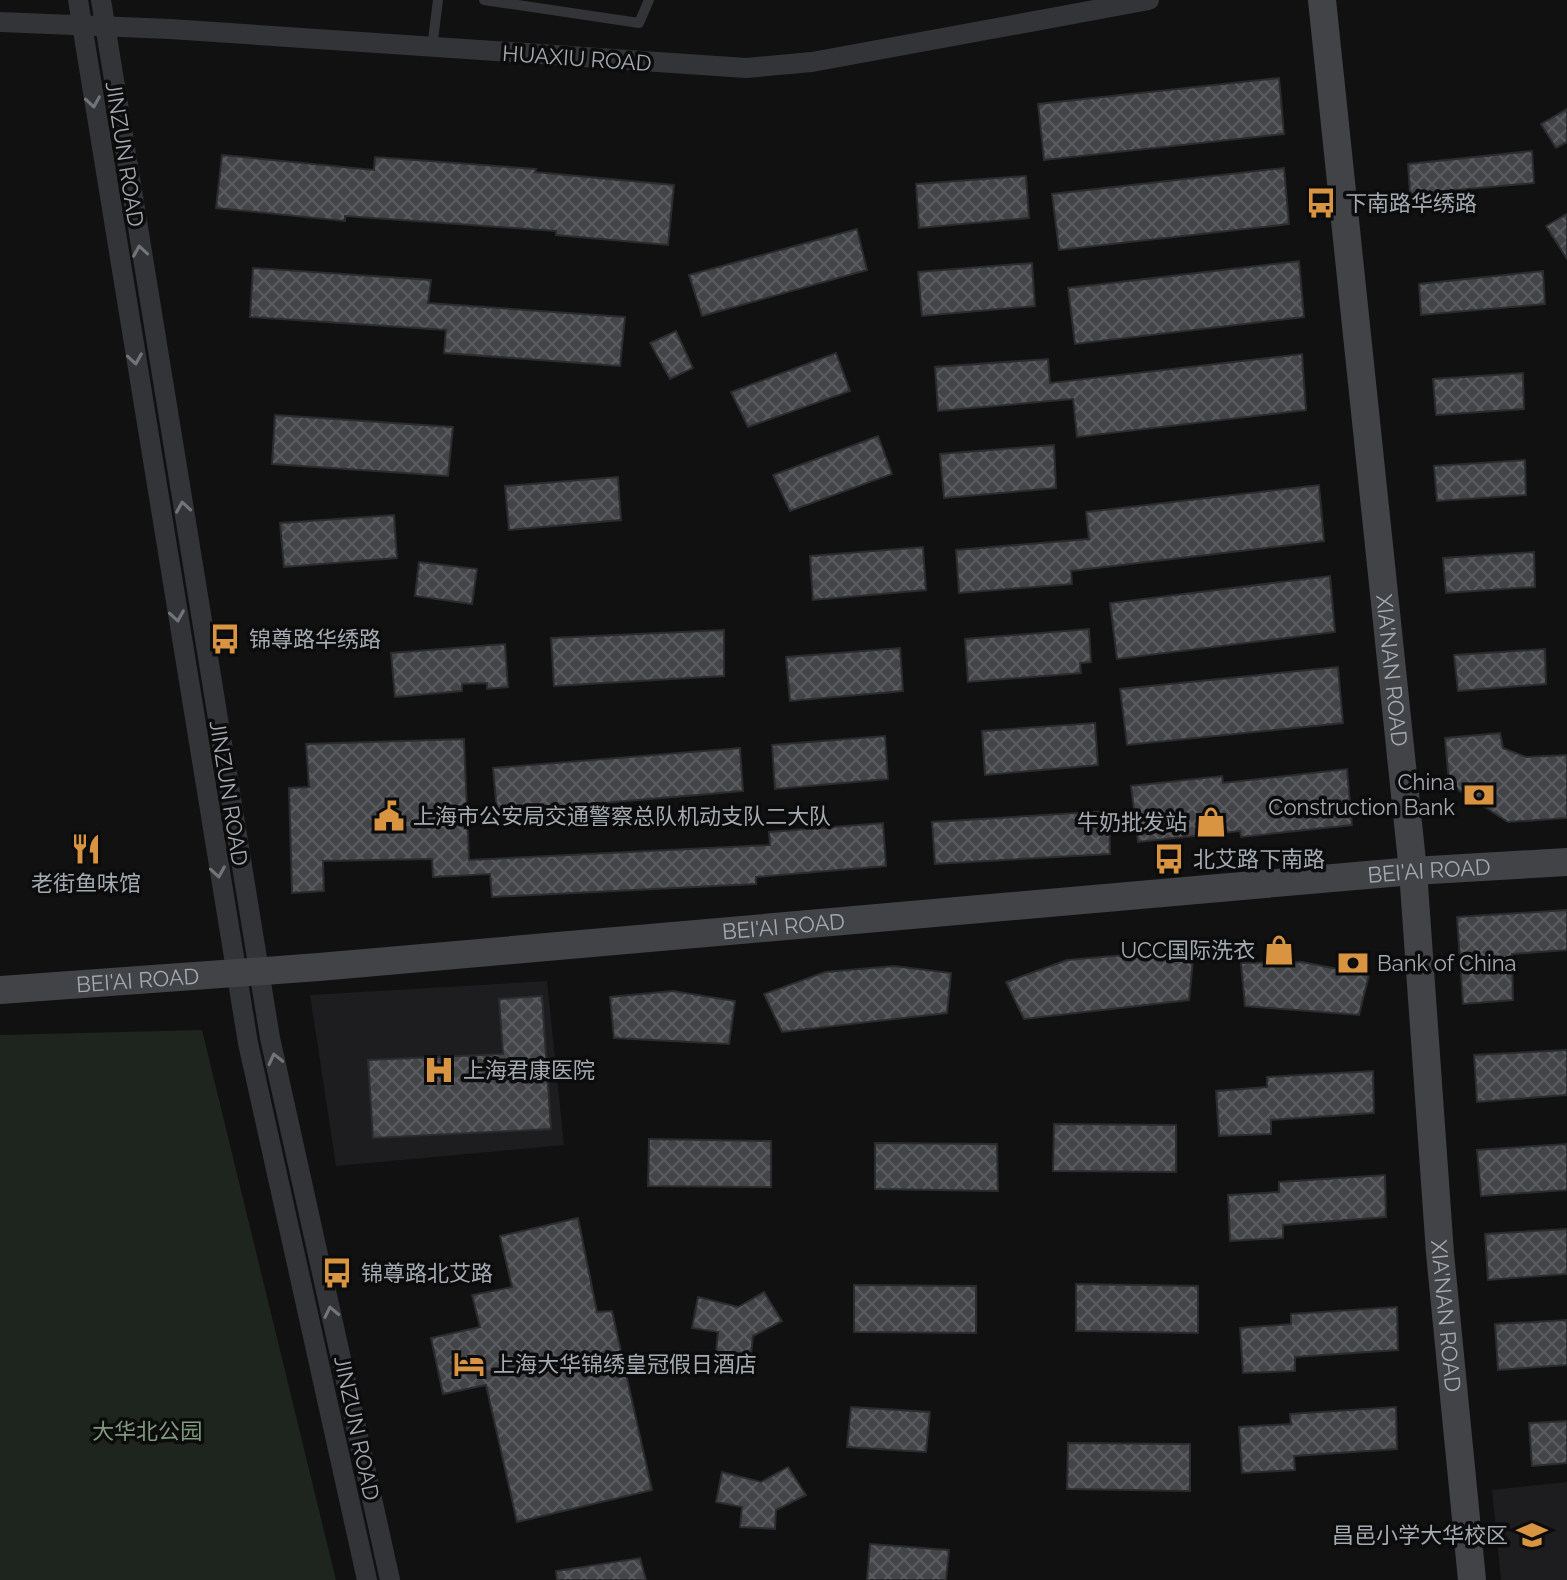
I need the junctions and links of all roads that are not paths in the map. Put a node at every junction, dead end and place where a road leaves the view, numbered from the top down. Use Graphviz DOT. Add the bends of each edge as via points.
graph roads {
  1 [pos="78,0"];
  2 [pos="101,0"];
  3 [pos="438,0"];
  4 [pos="484,0"];
  5 [pos="649,0"];
  6 [pos="1149,0"];
  7 [pos="1322,0"];
  8 [pos="0,22"];
  9 [pos="81,25"];
  10 [pos="104,26"];
  11 [pos="432,48"];
  12 [pos="1567,862"];
  13 [pos="1413,871"];
  14 [pos="247,972"];
  15 [pos="0,990"];
  16 [pos="367,1580"];
  17 [pos="390,1580"];
  18 [pos="1472,1580"];
  1 -- 9 [label="street, JINZUN ROAD"];
  2 -- 10 [label="street, JINZUN ROAD"];
  3 -- 11 [label="lane"];
  4 -- 5 [label="lane" via="639,23"];
  6 -- 11 [label="street, HUAXIU ROAD" via="779,67"];
  7 -- 13 [label="street, XIA'NAN ROAD"];
  8 -- 9 [label="street, HUAXIU ROAD"];
  9 -- 10 [label="street, HUAXIU ROAD"];
  9 -- 14 [label="street, JINZUN ROAD, one-way"];
  10 -- 11 [label="street, HUAXIU ROAD"];
  14 -- 10 [label="street, JINZUN ROAD, one-way"];
  12 -- 13 [label="street, BEI'AI ROAD"];
  13 -- 14 [label="street, BEI'AI ROAD"];
  13 -- 18 [label="street, XIA'NAN ROAD" via="1440,1253"];
  14 -- 15 [label="street, BEI'AI ROAD"];
  14 -- 16 [label="street, JINZUN ROAD"];
  17 -- 14 [label="street, JINZUN ROAD, one-way"];
}
